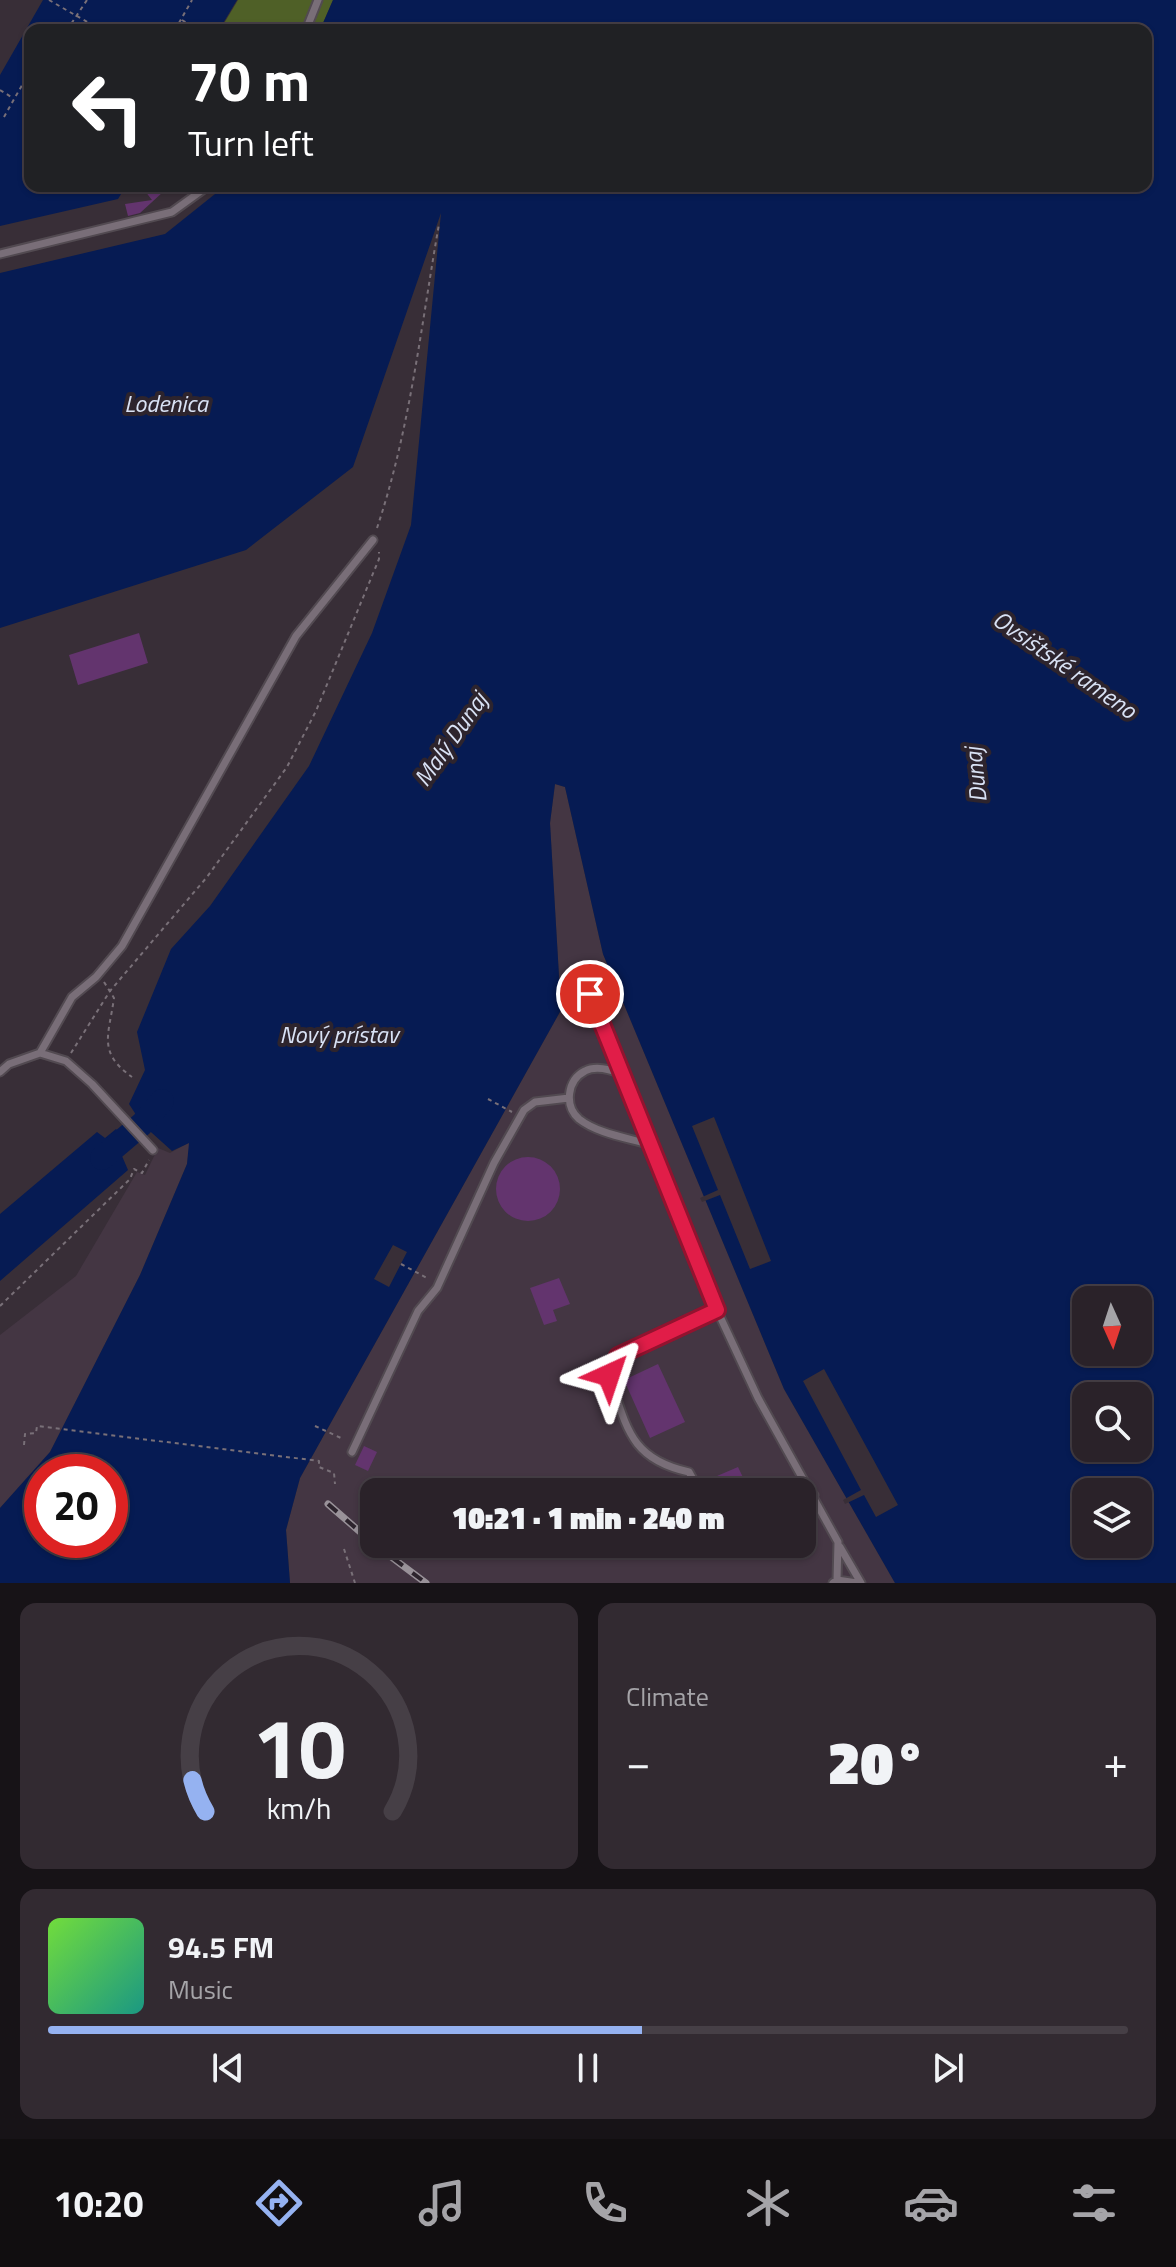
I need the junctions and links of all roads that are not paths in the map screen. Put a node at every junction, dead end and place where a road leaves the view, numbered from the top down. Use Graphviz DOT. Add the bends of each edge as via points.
graph roads {
  1 [pos="318,0"];
  2 [pos="308,24"];
  3 [pos="200,192"];
  4 [pos="0,254"];
  5 [pos="373,540"];
  6 [pos="590,994"];
  7 [pos="40,1053"];
  8 [pos="0,1072"];
  9 [pos="622,1074"];
  10 [pos="569,1098"];
  11 [pos="651,1145"];
  12 [pos="153,1150"];
  13 [pos="717,1310"];
  14 [pos="352,1452"];
  15 [pos="692,1478"];
  16 [pos="804,1478"];
  17 [pos="816,1499"];
  18 [pos="838,1544"];
  19 [pos="835,1581"];
  20 [pos="859,1583"];
  1 -- 2 [label="lane"];
  3 -- 4 [label="lane" via="172,212"];
  5 -- 7 [label="lane" via="296,636 122,946 72,997"];
  6 -- 9 [label="lane"];
  7 -- 8 [label="lane"];
  7 -- 12 [label="lane" via="66,1061"];
  9 -- 10 [label="lane" via="586,1070 575,1080"];
  9 -- 11 [label="lane"];
  10 -- 11 [label="lane" via="577,1117 592,1126"];
  10 -- 14 [label="lane" via="535,1102 524,1110 437,1288 418,1311"];
  11 -- 13 [label="lane"];
  13 -- 15 [label="lane" via="618,1356 609,1375 644,1454"];
  13 -- 16 [label="lane" via="758,1398"];
  17 -- 18 [label="lane"];
  18 -- 19 [label="lane"];
  18 -- 20 [label="lane"];
  19 -- 20 [label="lane"];
}
